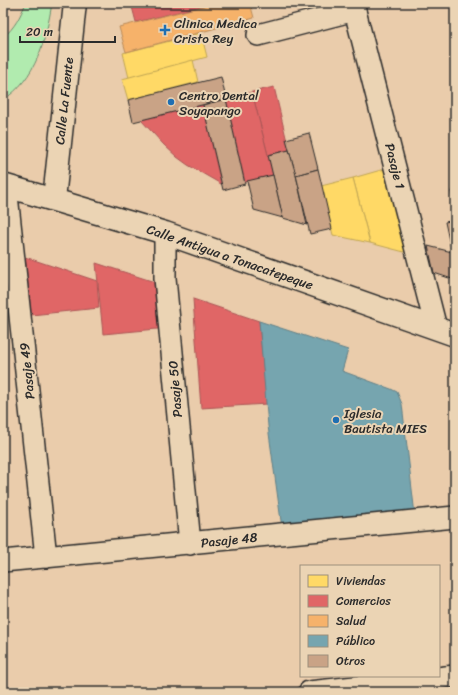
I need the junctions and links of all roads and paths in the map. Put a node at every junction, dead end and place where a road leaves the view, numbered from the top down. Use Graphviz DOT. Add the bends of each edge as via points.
graph roads {
  1 [pos="75,3"];
  2 [pos="354,7"];
  3 [pos="258,35"];
  4 [pos="5,185"];
  5 [pos="54,199"];
  6 [pos="165,233"];
  7 [pos="445,332"];
  8 [pos="455,517"];
  9 [pos="190,544"];
  10 [pos="46,557"];
  11 [pos="3,561"];
  12 [pos="455,676"];
  13 [pos="309,692"];
  1 -- 5 [label="main road, Calle La Fuente"];
  2 -- 3 [label="street"];
  2 -- 7 [label="street, Pasaje 1"];
  4 -- 5 [label="main road, Calle Antigua a Tonacatepeque"];
  4 -- 10 [label="street, Pasaje 49"];
  5 -- 6 [label="main road, Calle Antigua a Tonacatepeque"];
  6 -- 7 [label="main road, Calle Antigua a Tonacatepeque"];
  6 -- 9 [label="street, Pasaje 50" via="165,278"];
  8 -- 9 [label="street, Pasaje 48"];
  9 -- 10 [label="street, Pasaje 48"];
  10 -- 11 [label="street, Pasaje 48"];
  12 -- 13 [label="street"];
}
